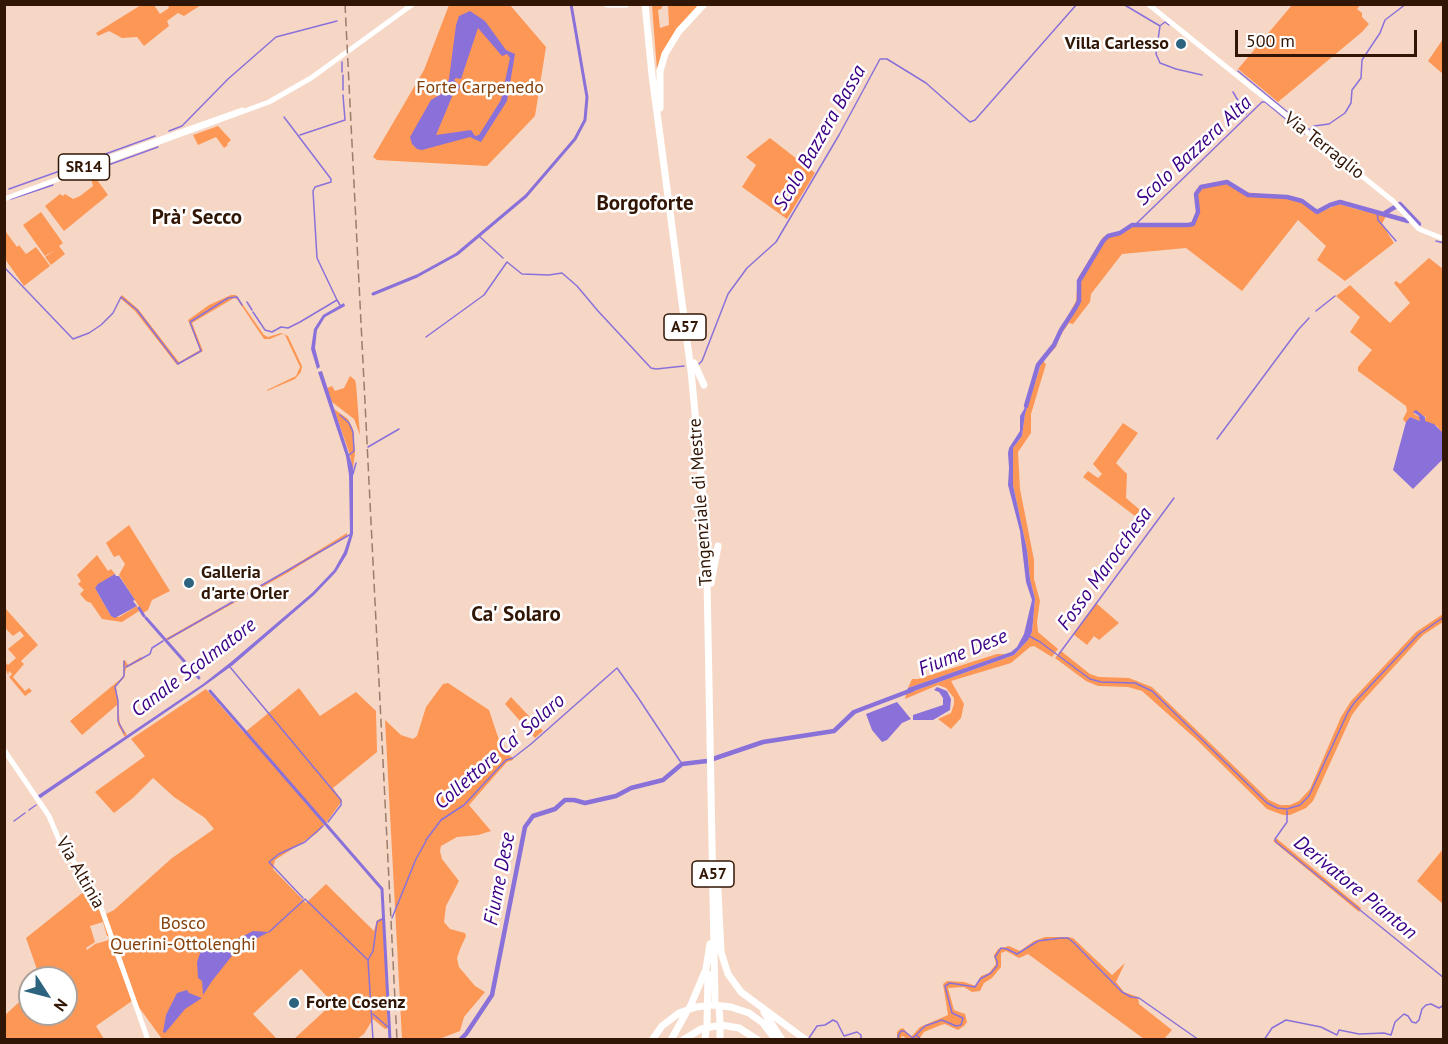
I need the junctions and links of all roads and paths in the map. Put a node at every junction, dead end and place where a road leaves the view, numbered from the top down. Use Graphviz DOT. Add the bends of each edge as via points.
graph roads {
  1 [pos="408,4"];
  2 [pos="413,4"];
  3 [pos="607,4"];
  4 [pos="626,4"];
  5 [pos="647,4"];
  6 [pos="704,4"];
  7 [pos="1148,4"];
  8 [pos="379,27"];
  9 [pos="659,114"];
  10 [pos="4,197"];
  11 [pos="1443,239"];
  12 [pos="694,363"];
  13 [pos="704,385"];
  14 [pos="694,399"];
  15 [pos="692,435"];
  16 [pos="718,546"];
  17 [pos="701,571"];
  18 [pos="711,584"];
  19 [pos="707,600"];
  20 [pos="4,750"];
  21 [pos="712,751"];
  22 [pos="713,765"];
  23 [pos="711,786"];
  24 [pos="717,872"];
  25 [pos="708,963"];
  26 [pos="751,1000"];
  27 [pos="717,1004"];
  28 [pos="688,1010"];
  29 [pos="705,1028"];
  30 [pos="806,1039"];
  31 [pos="148,1040"];
  32 [pos="652,1040"];
  33 [pos="671,1040"];
  34 [pos="684,1040"];
  35 [pos="705,1040"];
  36 [pos="718,1040"];
  37 [pos="758,1040"];
  38 [pos="776,1040"];
  39 [pos="782,1040"];
  1 -- 8 [label="main road, SR14"];
  2 -- 8 [label="main road, SR14"];
  3 -- 4 [label="highway"];
  5 -- 9 [label="highway, Tangenziale di Mestre / A57"];
  6 -- 9 [label="highway, A57" via="666,50 660,70"];
  7 -- 11 [label="main road, Via Terraglio" via="1396,204 1419,229"];
  8 -- 10 [label="main road, SR14" via="280,97 256,108"];
  9 -- 12 [label="highway, Tangenziale di Mestre / A57"];
  9 -- 14 [label="highway, Tangenziale di Mestre / A57"];
  12 -- 13 [label="highway"];
  12 -- 18 [label="highway, Tangenziale di Mestre / A57"];
  14 -- 15 [label="highway"];
  14 -- 19 [label="highway, Tangenziale di Mestre / A57"];
  16 -- 18 [label="highway"];
  17 -- 19 [label="highway"];
  18 -- 21 [label="highway, Tangenziale di Mestre / A57"];
  19 -- 21 [label="highway, Tangenziale di Mestre / A57"];
  20 -- 31 [label="main road, Via Altinia" via="52,823 62,847 97,896"];
  21 -- 22 [label="highway, Tangenziale di Mestre / A57"];
  22 -- 23 [label="highway, Tangenziale di Mestre / A57"];
  22 -- 24 [label="highway, Tangenziale di Mestre / A57"];
  23 -- 25 [label="highway"];
  23 -- 27 [label="highway, Tangenziale di Mestre / A57"];
  24 -- 26 [label="highway, A57" via="722,958 732,981"];
  24 -- 27 [label="highway, Tangenziale di Mestre / A57"];
  25 -- 28 [label="highway"];
  25 -- 29 [label="highway"];
  26 -- 30 [label="highway"];
  26 -- 39 [label="highway, A57" via="768,1016"];
  27 -- 36 [label="highway, Tangenziale di Mestre / A57"];
  28 -- 32 [label="highway" via="669,1020"];
  28 -- 33 [label="highway"];
  28 -- 38 [label="highway" via="728,1006 753,1016"];
  29 -- 34 [label="highway"];
  29 -- 35 [label="highway"];
  29 -- 37 [label="highway" via="728,1025"];
}
